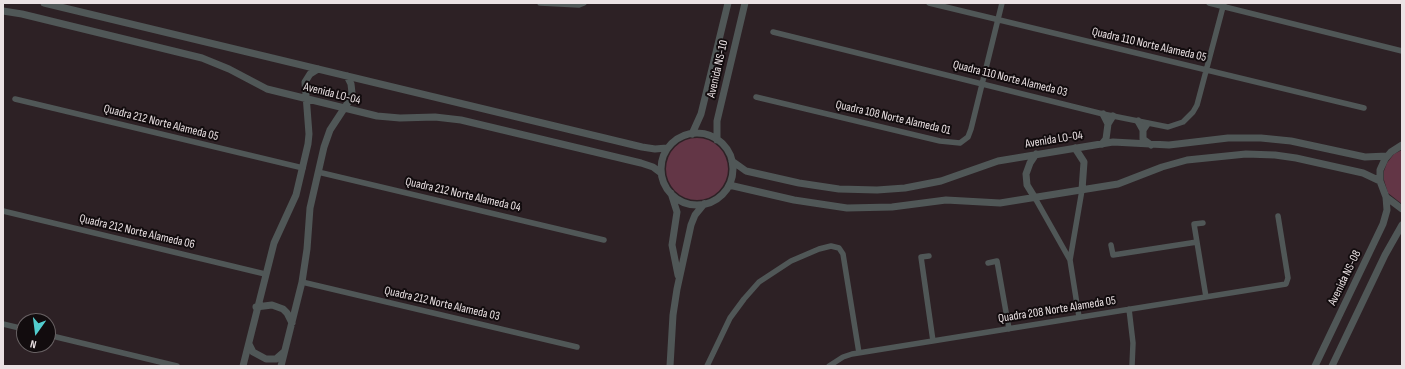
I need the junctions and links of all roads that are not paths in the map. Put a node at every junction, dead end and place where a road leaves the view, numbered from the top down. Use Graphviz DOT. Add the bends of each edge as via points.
graph roads {
  1 [pos="44,3"];
  2 [pos="540,3"];
  3 [pos="584,3"];
  4 [pos="728,3"];
  5 [pos="745,3"];
  6 [pos="929,3"];
  7 [pos="1002,3"];
  8 [pos="1209,3"];
  9 [pos="1223,5"];
  10 [pos="3,11"];
  11 [pos="998,20"];
  12 [pos="773,32"];
  13 [pos="1402,51"];
  14 [pos="318,69"];
  15 [pos="1207,70"];
  16 [pos="347,76"];
  17 [pos="983,83"];
  18 [pos="756,97"];
  19 [pos="15,99"];
  20 [pos="306,99"];
  21 [pos="344,108"];
  22 [pos="1364,108"];
  23 [pos="1103,114"];
  24 [pos="1113,116"];
  25 [pos="1138,121"];
  26 [pos="1108,124"];
  27 [pos="1145,127"];
  28 [pos="692,134"];
  29 [pos="717,140"];
  30 [pos="1102,144"];
  31 [pos="1151,145"];
  32 [pos="1402,146"];
  33 [pos="667,148"];
  34 [pos="1075,148"];
  35 [pos="1036,154"];
  36 [pos="1387,156"];
  37 [pos="732,161"];
  38 [pos="302,168"];
  39 [pos="318,172"];
  40 [pos="661,173"];
  41 [pos="1380,181"];
  42 [pos="729,185"];
  43 [pos="1082,190"];
  44 [pos="671,194"];
  45 [pos="1386,197"];
  46 [pos="1035,198"];
  47 [pos="704,204"];
  48 [pos="1402,208"];
  49 [pos="3,211"];
  50 [pos="1278,216"];
  51 [pos="1203,223"];
  52 [pos="1402,225"];
  53 [pos="604,240"];
  54 [pos="1196,242"];
  55 [pos="1111,245"];
  56 [pos="929,256"];
  57 [pos="1070,260"];
  58 [pos="988,263"];
  59 [pos="265,274"];
  60 [pos="302,282"];
  61 [pos="677,289"];
  62 [pos="1206,297"];
  63 [pos="256,307"];
  64 [pos="1130,309"];
  65 [pos="1079,317"];
  66 [pos="292,323"];
  67 [pos="3,324"];
  68 [pos="16,327"];
  69 [pos="1009,329"];
  70 [pos="56,337"];
  71 [pos="933,341"];
  72 [pos="248,344"];
  73 [pos="577,348"];
  74 [pos="284,352"];
  75 [pos="859,353"];
  76 [pos="831,364"];
  77 [pos="178,366"];
  78 [pos="243,366"];
  79 [pos="281,366"];
  80 [pos="670,366"];
  81 [pos="707,366"];
  82 [pos="1132,366"];
  83 [pos="1315,366"];
  84 [pos="1332,366"];
  1 -- 14 [label="street, Avenida LO-04"];
  2 -- 3 [label="street"];
  4 -- 28 [label="street, Avenida NS-10" via="701,114"];
  5 -- 29 [label="street, Avenida NS-10" via="717,121"];
  6 -- 11 [label="street, Quadra 110 Norte Alameda 05"];
  7 -- 11 [label="street, Quadra 108 Norte Alameda 01"];
  8 -- 9 [label="street"];
  9 -- 13 [label="street"];
  9 -- 15 [label="street"];
  10 -- 20 [label="street, Avenida LO-04" via="194,56 224,66 262,88"];
  11 -- 15 [label="street, Quadra 110 Norte Alameda 05"];
  11 -- 17 [label="street, Quadra 108 Norte Alameda 01"];
  12 -- 17 [label="street, Quadra 110 Norte Alameda 03"];
  14 -- 16 [label="street, Avenida LO-04"];
  14 -- 20 [label="street" via="310,74 305,82"];
  15 -- 22 [label="street, Quadra 110 Norte Alameda 05"];
  15 -- 27 [label="street" via="1197,105 1188,118 1179,125"];
  16 -- 21 [label="street" via="352,93"];
  16 -- 33 [label="street, Avenida LO-04" via="642,147"];
  17 -- 18 [label="street, Quadra 108 Norte Alameda 01" via="968,137 955,144"];
  17 -- 23 [label="street, Quadra 110 Norte Alameda 03"];
  19 -- 38 [label="street, Quadra 212 Norte Alameda 05"];
  20 -- 21 [label="street, Avenida LO-04"];
  20 -- 38 [label="street" via="309,138"];
  21 -- 39 [label="street" via="325,142"];
  21 -- 40 [label="street, Avenida LO-04" via="382,117 435,117 461,120 641,163"];
  23 -- 24 [label="street, Quadra 110 Norte Alameda 03"];
  23 -- 26 [label="street"];
  24 -- 25 [label="street, Quadra 110 Norte Alameda 03"];
  24 -- 26 [label="street"];
  25 -- 27 [label="street"];
  26 -- 30 [label="street" via="1106,139"];
  27 -- 31 [label="street" via="1143,139"];
  28 -- 29 [label="street" via="707,135"];
  28 -- 33 [label="street" via="679,138"];
  29 -- 37 [label="street" via="726,149"];
  30 -- 31 [label="street, Avenida LO-04" via="1127,142"];
  30 -- 34 [label="street, Avenida LO-04"];
  31 -- 36 [label="street, Avenida LO-04" via="1174,145 1228,138 1261,138 1291,141 1366,157"];
  32 -- 36 [label="street"];
  33 -- 40 [label="street" via="661,164"];
  34 -- 35 [label="street, Avenida LO-04"];
  34 -- 43 [label="street" via="1085,168"];
  35 -- 37 [label="street, Avenida LO-04" via="991,162 936,182 877,190 838,189 799,183 746,171"];
  35 -- 46 [label="street" via="1026,174 1027,185"];
  36 -- 41 [label="street" via="1380,170"];
  37 -- 42 [label="street" via="733,172"];
  38 -- 59 [label="street" via="296,195 274,243"];
  39 -- 53 [label="street, Quadra 212 Norte Alameda 04"];
  39 -- 60 [label="street" via="310,208 307,258"];
  40 -- 44 [label="street"];
  41 -- 43 [label="street" via="1363,172 1288,157 1231,154 1179,161 1118,184"];
  41 -- 45 [label="street, Avenida NS-08"];
  42 -- 46 [label="street" via="799,201 847,208 892,207 946,200 1000,203"];
  42 -- 47 [label="street" via="717,198"];
  43 -- 46 [label="street"];
  43 -- 57 [label="street"];
  44 -- 47 [label="street" via="687,203"];
  44 -- 61 [label="street" via="677,212 672,245 678,273"];
  45 -- 48 [label="street"];
  45 -- 83 [label="street, Avenida NS-08" via="1387,210 1383,224"];
  46 -- 57 [label="street"];
  47 -- 61 [label="street" via="691,224"];
  49 -- 59 [label="street, Quadra 212 Norte Alameda 06"];
  50 -- 62 [label="street, Quadra 208 Norte Alameda 05" via="1287,282"];
  51 -- 54 [label="street" via="1194,224"];
  52 -- 84 [label="street"];
  54 -- 55 [label="street" via="1113,255"];
  54 -- 62 [label="street"];
  56 -- 71 [label="street" via="921,257"];
  57 -- 65 [label="street"];
  58 -- 69 [label="street" via="997,262"];
  59 -- 63 [label="street"];
  60 -- 66 [label="street"];
  60 -- 73 [label="street, Quadra 212 Norte Alameda 03"];
  61 -- 80 [label="street"];
  62 -- 64 [label="street, Quadra 208 Norte Alameda 05"];
  63 -- 66 [label="street" via="272,305 283,309"];
  63 -- 72 [label="street"];
  64 -- 65 [label="street, Quadra 208 Norte Alameda 05"];
  64 -- 82 [label="street"];
  65 -- 69 [label="street, Quadra 208 Norte Alameda 05"];
  66 -- 74 [label="street"];
  67 -- 68 [label="street"];
  69 -- 71 [label="street, Quadra 208 Norte Alameda 05"];
  70 -- 77 [label="street"];
  71 -- 75 [label="street, Quadra 208 Norte Alameda 05"];
  72 -- 74 [label="street" via="253,352 266,359 276,358"];
  72 -- 78 [label="street"];
  74 -- 79 [label="street"];
  75 -- 76 [label="street, Quadra 208 Norte Alameda 05"];
  75 -- 81 [label="street" via="843,254 839,248 831,246 791,261 759,282 730,318"];
}
